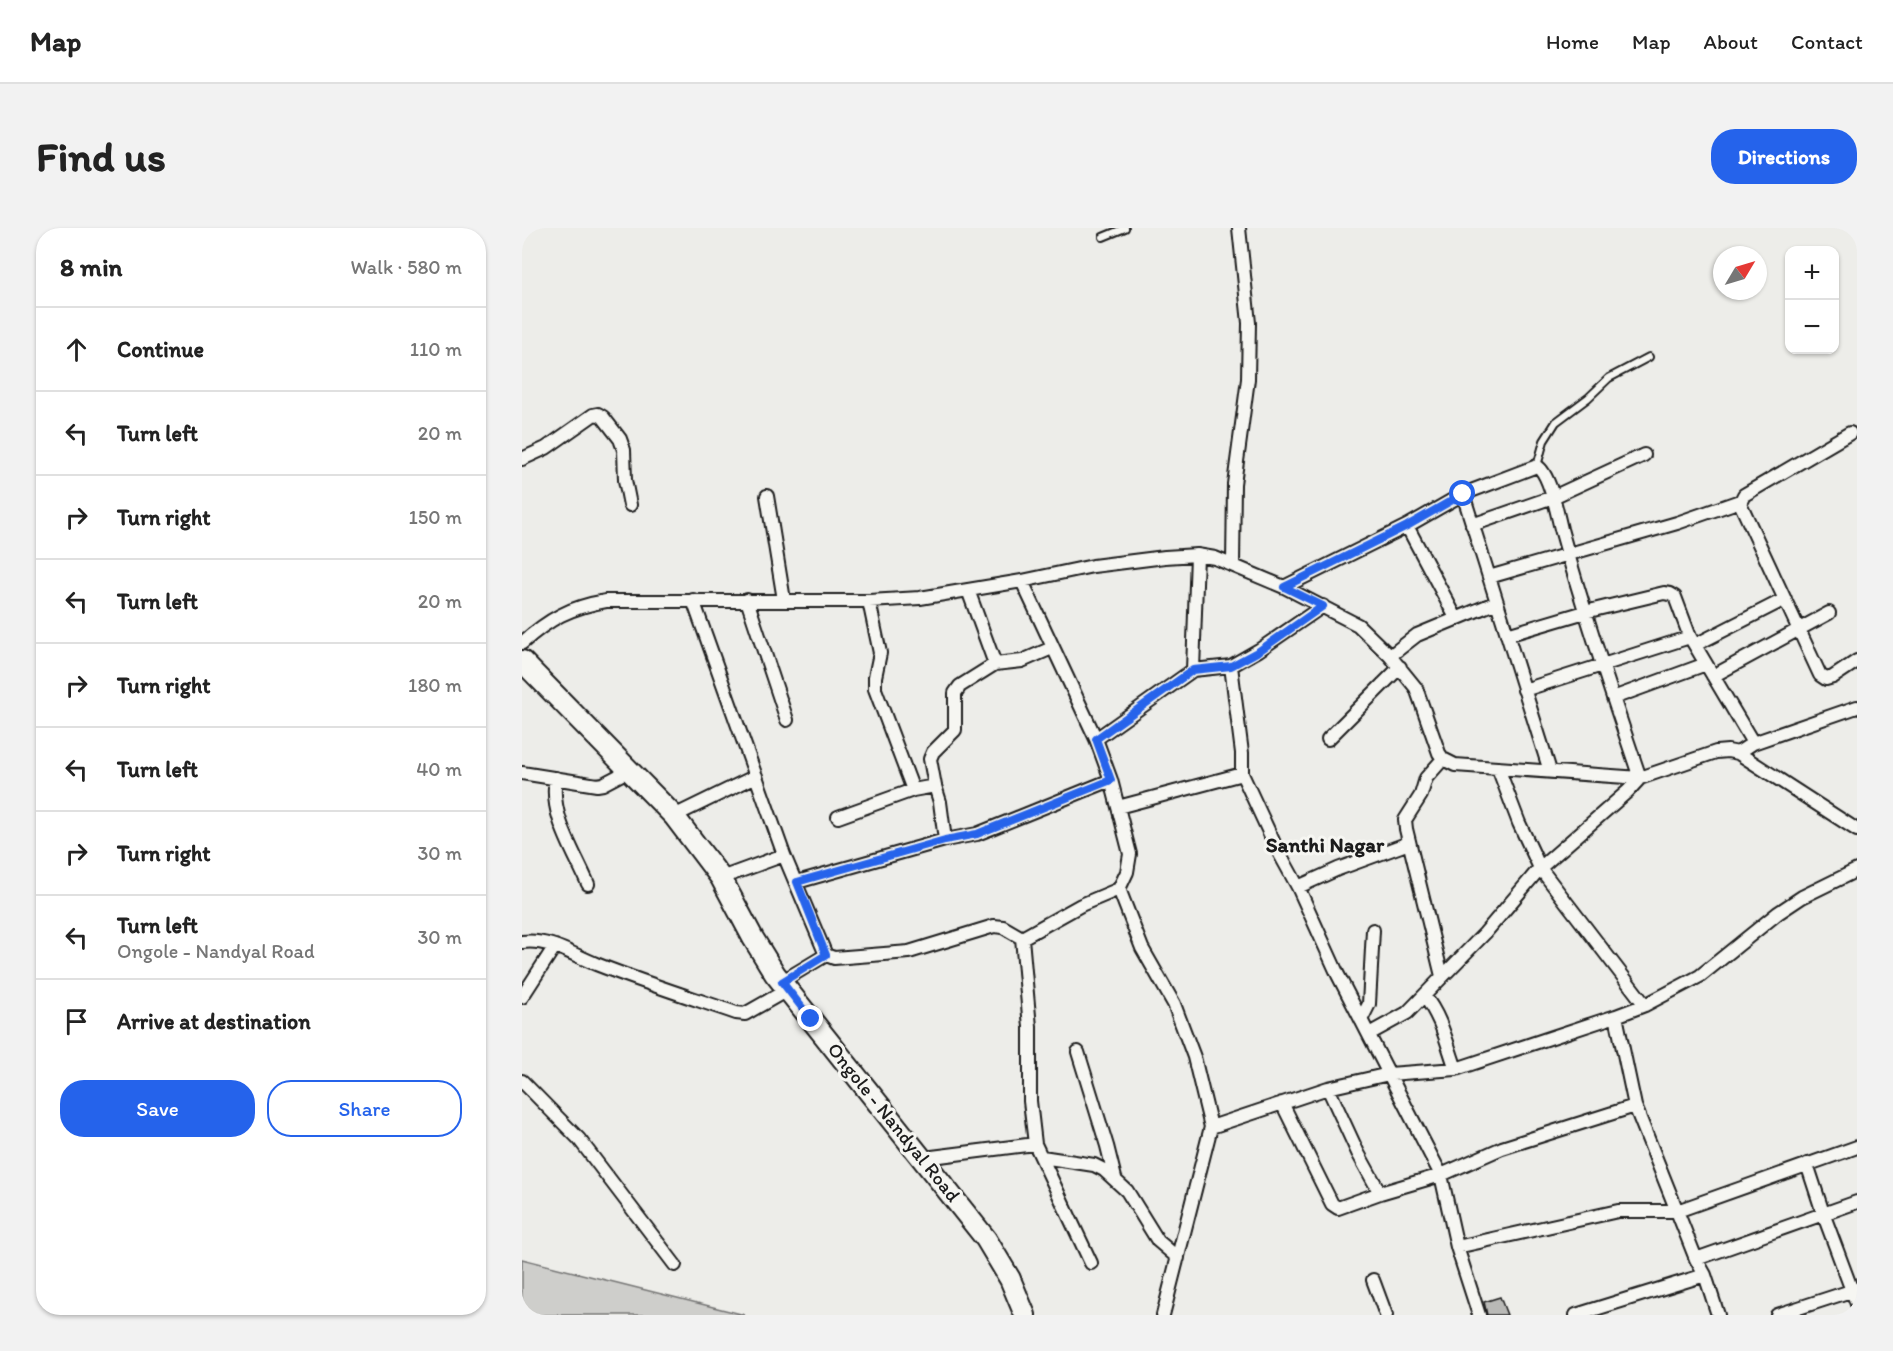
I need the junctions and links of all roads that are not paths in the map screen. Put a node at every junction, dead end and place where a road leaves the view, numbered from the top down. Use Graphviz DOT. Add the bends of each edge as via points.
graph roads {
  1 [pos="1125,228"];
  2 [pos="1239,228"];
  3 [pos="1103,237"];
  4 [pos="1649,357"];
  5 [pos="1850,433"];
  6 [pos="1644,455"];
  7 [pos="522,459"];
  8 [pos="1537,466"];
  9 [pos="1463,494"];
  10 [pos="767,496"];
  11 [pos="1553,497"];
  12 [pos="1740,501"];
  13 [pos="630,505"];
  14 [pos="1410,509"];
  15 [pos="1411,524"];
  16 [pos="1472,525"];
  17 [pos="1568,554"];
  18 [pos="1197,555"];
  19 [pos="1233,565"];
  20 [pos="1489,577"];
  21 [pos="1023,581"];
  22 [pos="1284,587"];
  23 [pos="968,590"];
  24 [pos="1785,599"];
  25 [pos="693,600"];
  26 [pos="747,600"];
  27 [pos="784,600"];
  28 [pos="869,601"];
  29 [pos="1497,602"];
  30 [pos="1323,606"];
  31 [pos="1585,612"];
  32 [pos="1829,614"];
  33 [pos="1456,618"];
  34 [pos="1799,629"];
  35 [pos="1507,635"];
  36 [pos="1692,641"];
  37 [pos="522,643"];
  38 [pos="1052,648"];
  39 [pos="1390,656"];
  40 [pos="522,661"];
  41 [pos="1857,661"];
  42 [pos="995,664"];
  43 [pos="1706,664"];
  44 [pos="1602,665"];
  45 [pos="1231,666"];
  46 [pos="1400,667"];
  47 [pos="1193,670"];
  48 [pos="522,674"];
  49 [pos="1713,676"];
  50 [pos="1524,690"];
  51 [pos="1613,698"];
  52 [pos="1857,708"];
  53 [pos="787,720"];
  54 [pos="1096,739"];
  55 [pos="1328,739"];
  56 [pos="1754,743"];
  57 [pos="1738,753"];
  58 [pos="1443,759"];
  59 [pos="1498,768"];
  60 [pos="1550,771"];
  61 [pos="522,772"];
  62 [pos="622,774"];
  63 [pos="1242,774"];
  64 [pos="756,776"];
  65 [pos="556,778"];
  66 [pos="1640,778"];
  67 [pos="1111,780"];
  68 [pos="935,786"];
  69 [pos="913,790"];
  70 [pos="1118,807"];
  71 [pos="674,816"];
  72 [pos="838,817"];
  73 [pos="1857,830"];
  74 [pos="945,840"];
  75 [pos="1409,843"];
  76 [pos="784,855"];
  77 [pos="1540,868"];
  78 [pos="1857,870"];
  79 [pos="721,879"];
  80 [pos="797,882"];
  81 [pos="588,884"];
  82 [pos="1298,887"];
  83 [pos="1119,889"];
  84 [pos="1373,930"];
  85 [pos="1022,938"];
  86 [pos="522,942"];
  87 [pos="555,946"];
  88 [pos="826,955"];
  89 [pos="1442,976"];
  90 [pos="781,988"];
  91 [pos="1424,996"];
  92 [pos="522,997"];
  93 [pos="1645,1005"];
  94 [pos="1616,1016"];
  95 [pos="1361,1020"];
  96 [pos="1369,1034"];
  97 [pos="1078,1052"];
  98 [pos="1456,1069"];
  99 [pos="1389,1074"];
  100 [pos="522,1081"];
  101 [pos="1328,1088"];
  102 [pos="1282,1102"];
  103 [pos="1635,1106"];
  104 [pos="1211,1127"];
  105 [pos="1035,1144"];
  106 [pos="1857,1147"];
  107 [pos="1042,1157"];
  108 [pos="924,1158"];
  109 [pos="1807,1164"];
  110 [pos="1441,1175"];
  111 [pos="1115,1178"];
  112 [pos="1380,1193"];
  113 [pos="1857,1202"];
  114 [pos="1677,1211"];
  115 [pos="1823,1213"];
  116 [pos="1457,1247"];
  117 [pos="1178,1258"];
  118 [pos="1696,1259"];
  119 [pos="1091,1263"];
  120 [pos="675,1266"];
  121 [pos="1704,1275"];
  122 [pos="1373,1280"];
  123 [pos="1855,1290"];
  124 [pos="1857,1304"];
  125 [pos="1013,1315"];
  126 [pos="1025,1315"];
  127 [pos="1163,1315"];
  128 [pos="1386,1315"];
  129 [pos="1479,1315"];
  130 [pos="1576,1315"];
  131 [pos="1718,1315"];
  132 [pos="1777,1315"];
  1 -- 3 [label="lane"];
  2 -- 19 [label="street" via="1249,323 1248,379 1234,484"];
  4 -- 8 [label="lane" via="1609,378 1556,422 1544,441"];
  5 -- 12 [label="street" via="1744,495"];
  6 -- 11 [label="street"];
  7 -- 13 [label="street" via="598,414 620,439 624,450 624,480"];
  8 -- 9 [label="street"];
  8 -- 11 [label="street"];
  9 -- 15 [label="street"];
  9 -- 16 [label="street"];
  10 -- 27 [label="street"];
  11 -- 16 [label="street"];
  11 -- 17 [label="street"];
  12 -- 17 [label="street"];
  12 -- 24 [label="street"];
  14 -- 15 [label="street"];
  15 -- 22 [label="street"];
  15 -- 33 [label="street"];
  16 -- 20 [label="street"];
  17 -- 20 [label="street"];
  17 -- 31 [label="street"];
  18 -- 19 [label="street"];
  18 -- 21 [label="street" via="1093,566"];
  18 -- 47 [label="street"];
  19 -- 22 [label="street"];
  20 -- 29 [label="street"];
  21 -- 23 [label="street"];
  21 -- 38 [label="street"];
  22 -- 30 [label="street"];
  23 -- 28 [label="street"];
  23 -- 42 [label="street"];
  24 -- 34 [label="street"];
  24 -- 36 [label="street"];
  25 -- 26 [label="street"];
  25 -- 37 [label="street" via="584,605 544,624"];
  25 -- 64 [label="street"];
  26 -- 27 [label="street"];
  26 -- 53 [label="street"];
  27 -- 28 [label="street"];
  28 -- 69 [label="street" via="880,653 875,689"];
  29 -- 33 [label="street"];
  29 -- 35 [label="street"];
  30 -- 39 [label="street" via="1358,625"];
  30 -- 45 [label="street"];
  31 -- 35 [label="street"];
  31 -- 36 [label="street" via="1670,594"];
  31 -- 44 [label="street"];
  32 -- 34 [label="street"];
  33 -- 39 [label="street" via="1417,635"];
  34 -- 41 [label="street" via="1822,678 1833,677"];
  34 -- 49 [label="street"];
  35 -- 50 [label="street"];
  36 -- 43 [label="street"];
  36 -- 44 [label="street"];
  38 -- 42 [label="street" via="1022,661"];
  38 -- 54 [label="street"];
  39 -- 46 [label="street"];
  40 -- 71 [label="main road, Ongole - Nandyal Road"];
  42 -- 68 [label="street" via="960,686 956,693 955,730 930,759"];
  43 -- 49 [label="street"];
  43 -- 51 [label="street"];
  44 -- 50 [label="street"];
  44 -- 51 [label="street"];
  45 -- 47 [label="street"];
  45 -- 63 [label="street"];
  46 -- 55 [label="street"];
  46 -- 58 [label="street" via="1416,688"];
  47 -- 54 [label="street"];
  48 -- 62 [label="main road, Ongole - Nandyal Road"];
  49 -- 56 [label="street"];
  50 -- 60 [label="street"];
  51 -- 66 [label="street"];
  52 -- 56 [label="street"];
  54 -- 67 [label="street"];
  56 -- 57 [label="street"];
  57 -- 66 [label="street" via="1716,752"];
  57 -- 73 [label="street"];
  58 -- 59 [label="street" via="1455,765"];
  58 -- 75 [label="street" via="1426,778 1421,795 1405,820"];
  59 -- 60 [label="street"];
  59 -- 77 [label="street"];
  60 -- 66 [label="street"];
  61 -- 65 [label="street"];
  62 -- 65 [label="street" via="597,785"];
  62 -- 90 [label="main road, Ongole - Nandyal Road" via="686,843 747,947"];
  63 -- 70 [label="street"];
  63 -- 82 [label="street"];
  64 -- 71 [label="street"];
  64 -- 76 [label="street"];
  65 -- 81 [label="street" via="557,811"];
  66 -- 77 [label="street"];
  67 -- 70 [label="street"];
  67 -- 74 [label="street" via="977,834"];
  68 -- 69 [label="street"];
  68 -- 74 [label="street"];
  69 -- 72 [label="street"];
  70 -- 83 [label="street" via="1130,854"];
  71 -- 79 [label="main road, Ongole - Nandyal Road"];
  74 -- 80 [label="street"];
  75 -- 82 [label="street"];
  75 -- 89 [label="street"];
  76 -- 79 [label="street"];
  76 -- 80 [label="street"];
  77 -- 89 [label="street"];
  77 -- 93 [label="street"];
  78 -- 93 [label="street" via="1802,897 1700,976"];
  79 -- 90 [label="main road, Ongole - Nandyal Road"];
  80 -- 88 [label="street"];
  82 -- 95 [label="street"];
  83 -- 85 [label="street"];
  83 -- 104 [label="street" via="1142,948 1174,1004 1194,1057"];
  84 -- 95 [label="street" via="1370,1004"];
  85 -- 88 [label="street" via="994,926 897,955"];
  85 -- 105 [label="street"];
  86 -- 87 [label="street"];
  87 -- 90 [label="street" via="736,1013 745,1014"];
  87 -- 92 [label="street"];
  88 -- 90 [label="street"];
  89 -- 91 [label="street"];
  90 -- 108 [label="main road, Ongole - Nandyal Road"];
  90 -- 125 [label="main road, Ongole - Nandyal Road" via="972,1236 991,1264"];
  91 -- 96 [label="street" via="1400,1018"];
  91 -- 98 [label="street" via="1441,1027"];
  93 -- 94 [label="street"];
  94 -- 98 [label="street"];
  94 -- 103 [label="street"];
  95 -- 96 [label="street"];
  96 -- 99 [label="street"];
  97 -- 111 [label="street"];
  98 -- 99 [label="street"];
  99 -- 101 [label="street"];
  99 -- 110 [label="street"];
  100 -- 120 [label="street" via="579,1139"];
  101 -- 102 [label="street"];
  101 -- 112 [label="street"];
  102 -- 104 [label="street"];
  102 -- 112 [label="street" via="1335,1208"];
  103 -- 110 [label="street" via="1502,1149"];
  103 -- 114 [label="street"];
  104 -- 117 [label="street"];
  105 -- 107 [label="street"];
  105 -- 108 [label="street"];
  106 -- 109 [label="street"];
  107 -- 111 [label="street" via="1094,1165"];
  107 -- 119 [label="street"];
  108 -- 126 [label="main road, Ongole - Nandyal Road" via="986,1239"];
  109 -- 114 [label="street"];
  109 -- 115 [label="street"];
  110 -- 112 [label="street"];
  110 -- 116 [label="street"];
  111 -- 117 [label="street" via="1158,1241"];
  113 -- 115 [label="street"];
  114 -- 116 [label="street" via="1618,1210"];
  114 -- 118 [label="street"];
  115 -- 118 [label="street"];
  115 -- 123 [label="street"];
  116 -- 129 [label="street"];
  117 -- 127 [label="street"];
  118 -- 121 [label="street"];
  121 -- 130 [label="street"];
  121 -- 131 [label="street"];
  122 -- 128 [label="street"];
  123 -- 124 [label="street"];
  123 -- 132 [label="street"];
}
